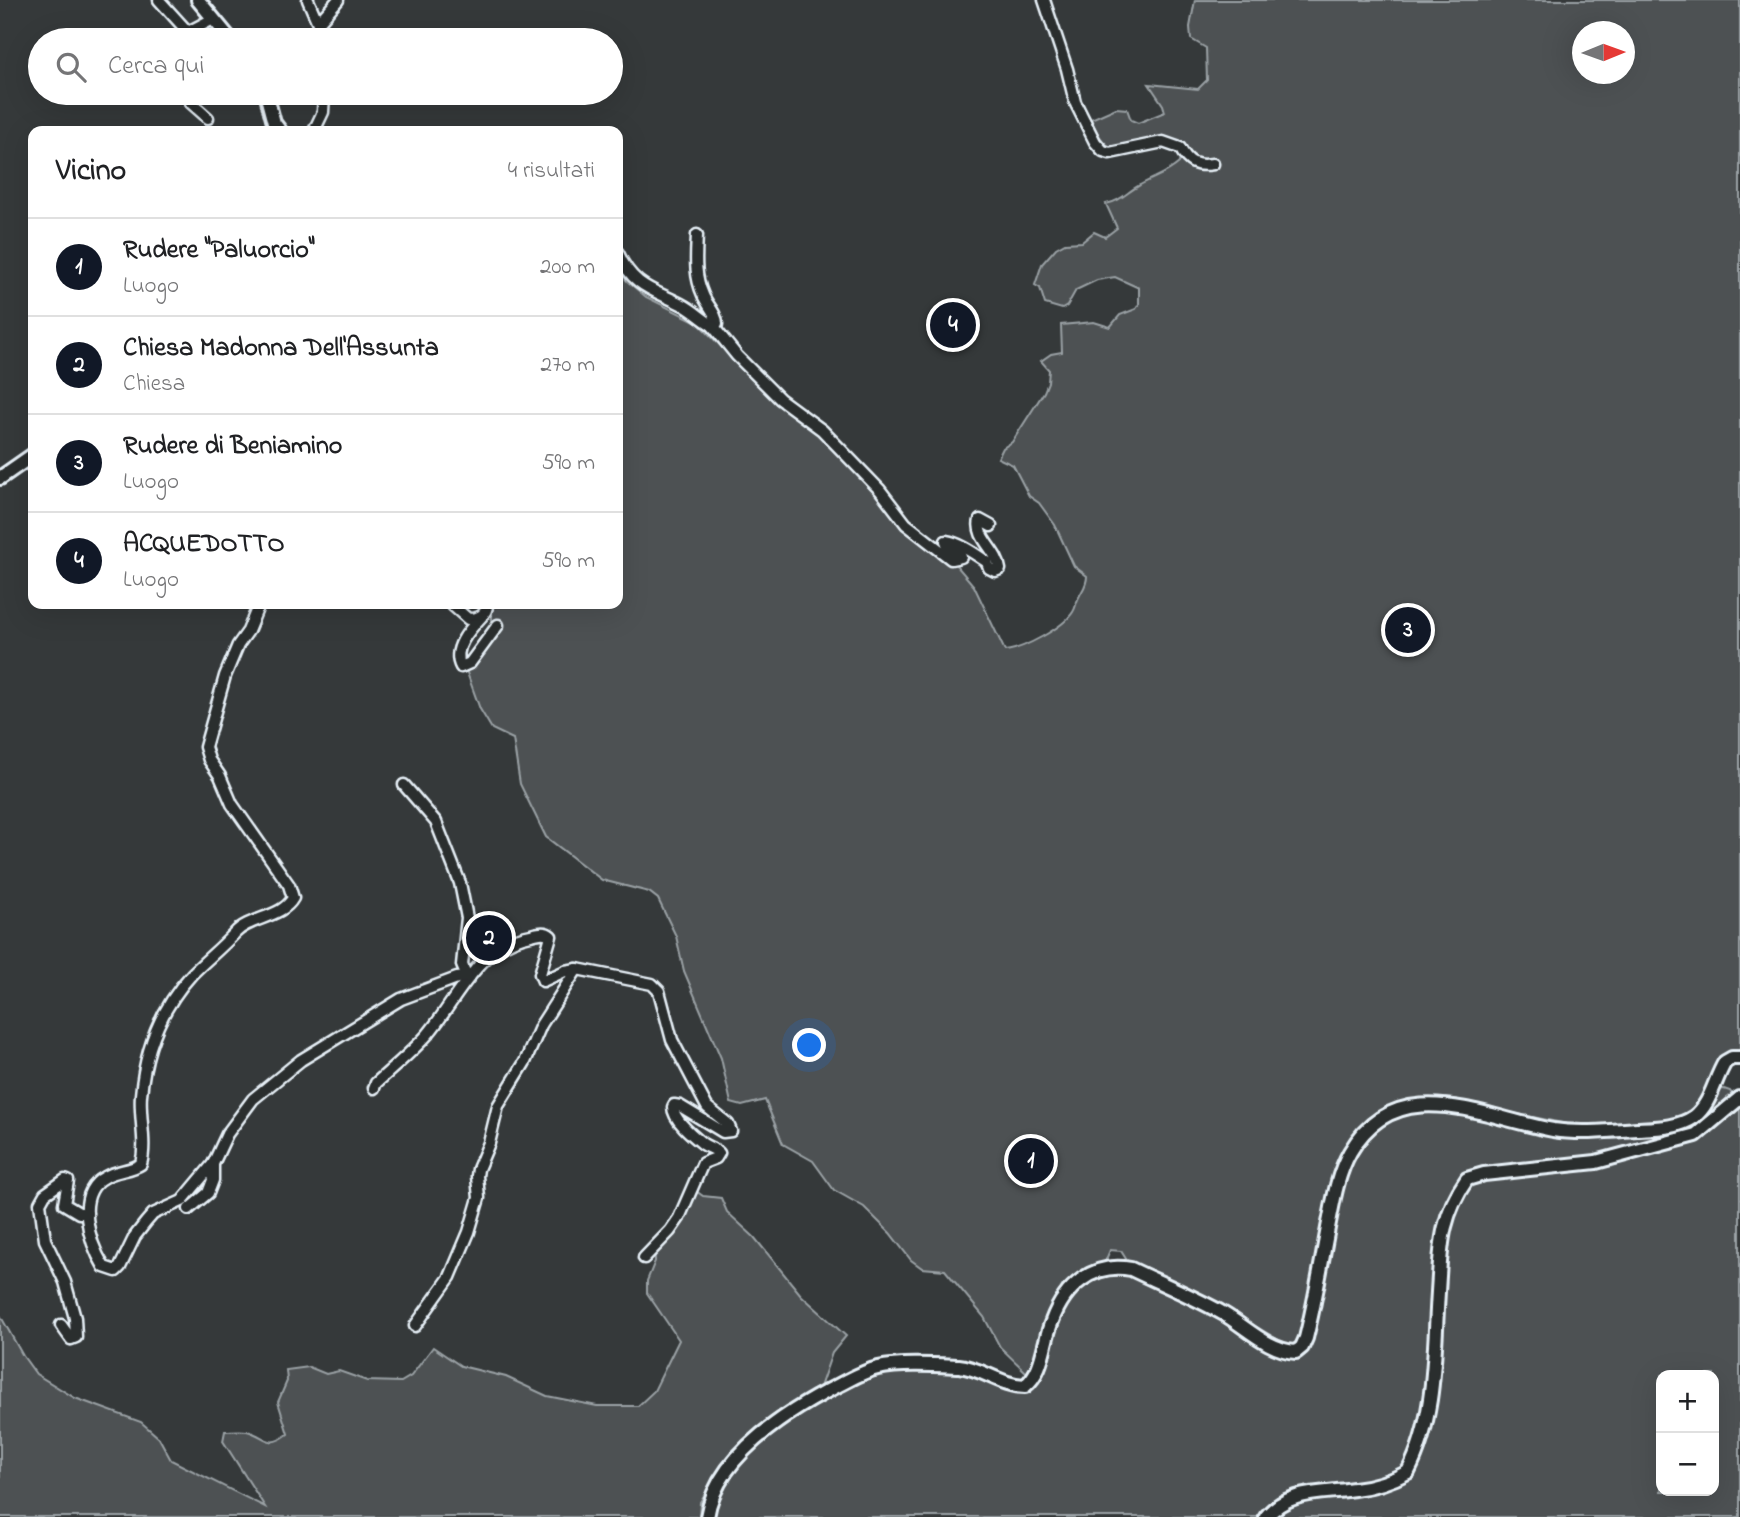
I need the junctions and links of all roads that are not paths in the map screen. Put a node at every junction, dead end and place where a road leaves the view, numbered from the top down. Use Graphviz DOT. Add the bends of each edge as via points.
graph roads {
  1 [pos="159,0"];
  2 [pos="198,0"];
  3 [pos="308,0"];
  4 [pos="338,0"];
  5 [pos="1044,0"];
  6 [pos="214,19"];
  7 [pos="318,23"];
  8 [pos="184,28"];
  9 [pos="196,28"];
  10 [pos="221,28"];
  11 [pos="319,28"];
  12 [pos="193,105"];
  13 [pos="269,105"];
  14 [pos="323,105"];
  15 [pos="208,118"];
  16 [pos="276,126"];
  17 [pos="316,126"];
  18 [pos="1213,164"];
  19 [pos="697,235"];
  20 [pos="623,265"];
  21 [pos="712,325"];
  22 [pos="28,458"];
  23 [pos="0,478"];
  24 [pos="991,526"];
  25 [pos="257,609"];
  26 [pos="457,609"];
  27 [pos="487,609"];
  28 [pos="482,616"];
  29 [pos="498,625"];
  30 [pos="404,785"];
  31 [pos="577,970"];
  32 [pos="467,977"];
  33 [pos="1740,1058"];
  34 [pos="374,1088"];
  35 [pos="1740,1098"];
  36 [pos="213,1164"];
  37 [pos="189,1209"];
  38 [pos="87,1213"];
  39 [pos="644,1258"];
  40 [pos="61,1325"];
  41 [pos="415,1326"];
  42 [pos="707,1517"];
  43 [pos="1266,1517"];
  1 -- 8 [label="street"];
  2 -- 6 [label="street"];
  3 -- 7 [label="street"];
  4 -- 7 [label="street"];
  5 -- 18 [label="street" via="1075,102 1103,151 1163,142 1180,148 1192,163"];
  6 -- 9 [label="street"];
  6 -- 10 [label="street"];
  7 -- 11 [label="street"];
  12 -- 15 [label="street"];
  13 -- 16 [label="street"];
  14 -- 17 [label="street"];
  19 -- 21 [label="street" via="697,280 716,318 717,324"];
  20 -- 21 [label="street" via="645,288 685,306"];
  21 -- 24 [label="street" via="780,399 822,430 906,524 951,559 961,558 946,541 980,557 989,568 1000,569 980,520"];
  22 -- 23 [label="street"];
  25 -- 38 [label="street" via="225,676 205,747 232,804 293,898 238,930 173,996 145,1065 141,1164 96,1184"];
  26 -- 28 [label="street" via="468,619"];
  27 -- 28 [label="street"];
  28 -- 29 [label="street" via="460,646 461,667 470,663"];
  30 -- 32 [label="street" via="436,822 460,883 467,918 462,965"];
  31 -- 32 [label="street" via="544,981 540,974 551,939 543,932 501,946"];
  31 -- 39 [label="street" via="644,981 657,988 672,1040 707,1107 732,1128 723,1132 674,1105 676,1119 719,1153 703,1163 679,1218"];
  31 -- 41 [label="street" via="498,1105 478,1169 479,1198 469,1232 450,1278"];
  32 -- 34 [label="street" via="413,1051"];
  32 -- 36 [label="street" via="401,999 301,1059 253,1099 227,1134"];
  33 -- 42 [label="street" via="1725,1062 1701,1111 1680,1124 1661,1127 1553,1130 1444,1105 1391,1112 1360,1137 1349,1153 1334,1197 1306,1338 1296,1352 1275,1347 1223,1314 1131,1269 1102,1268 1065,1295 1035,1374 1025,1385 960,1366 890,1367 864,1373 797,1408 756,1438 717,1484"];
  35 -- 43 [label="street" via="1696,1135 1596,1162 1467,1179 1442,1231 1432,1382 1420,1449 1408,1472 1379,1484 1289,1499"];
  36 -- 37 [label="street" via="208,1193"];
  36 -- 38 [label="street" via="181,1201 153,1214 116,1271 104,1267 96,1255"];
  38 -- 40 [label="street" via="64,1203 65,1180 40,1203 45,1240 65,1282 76,1337 71,1339"];
}
